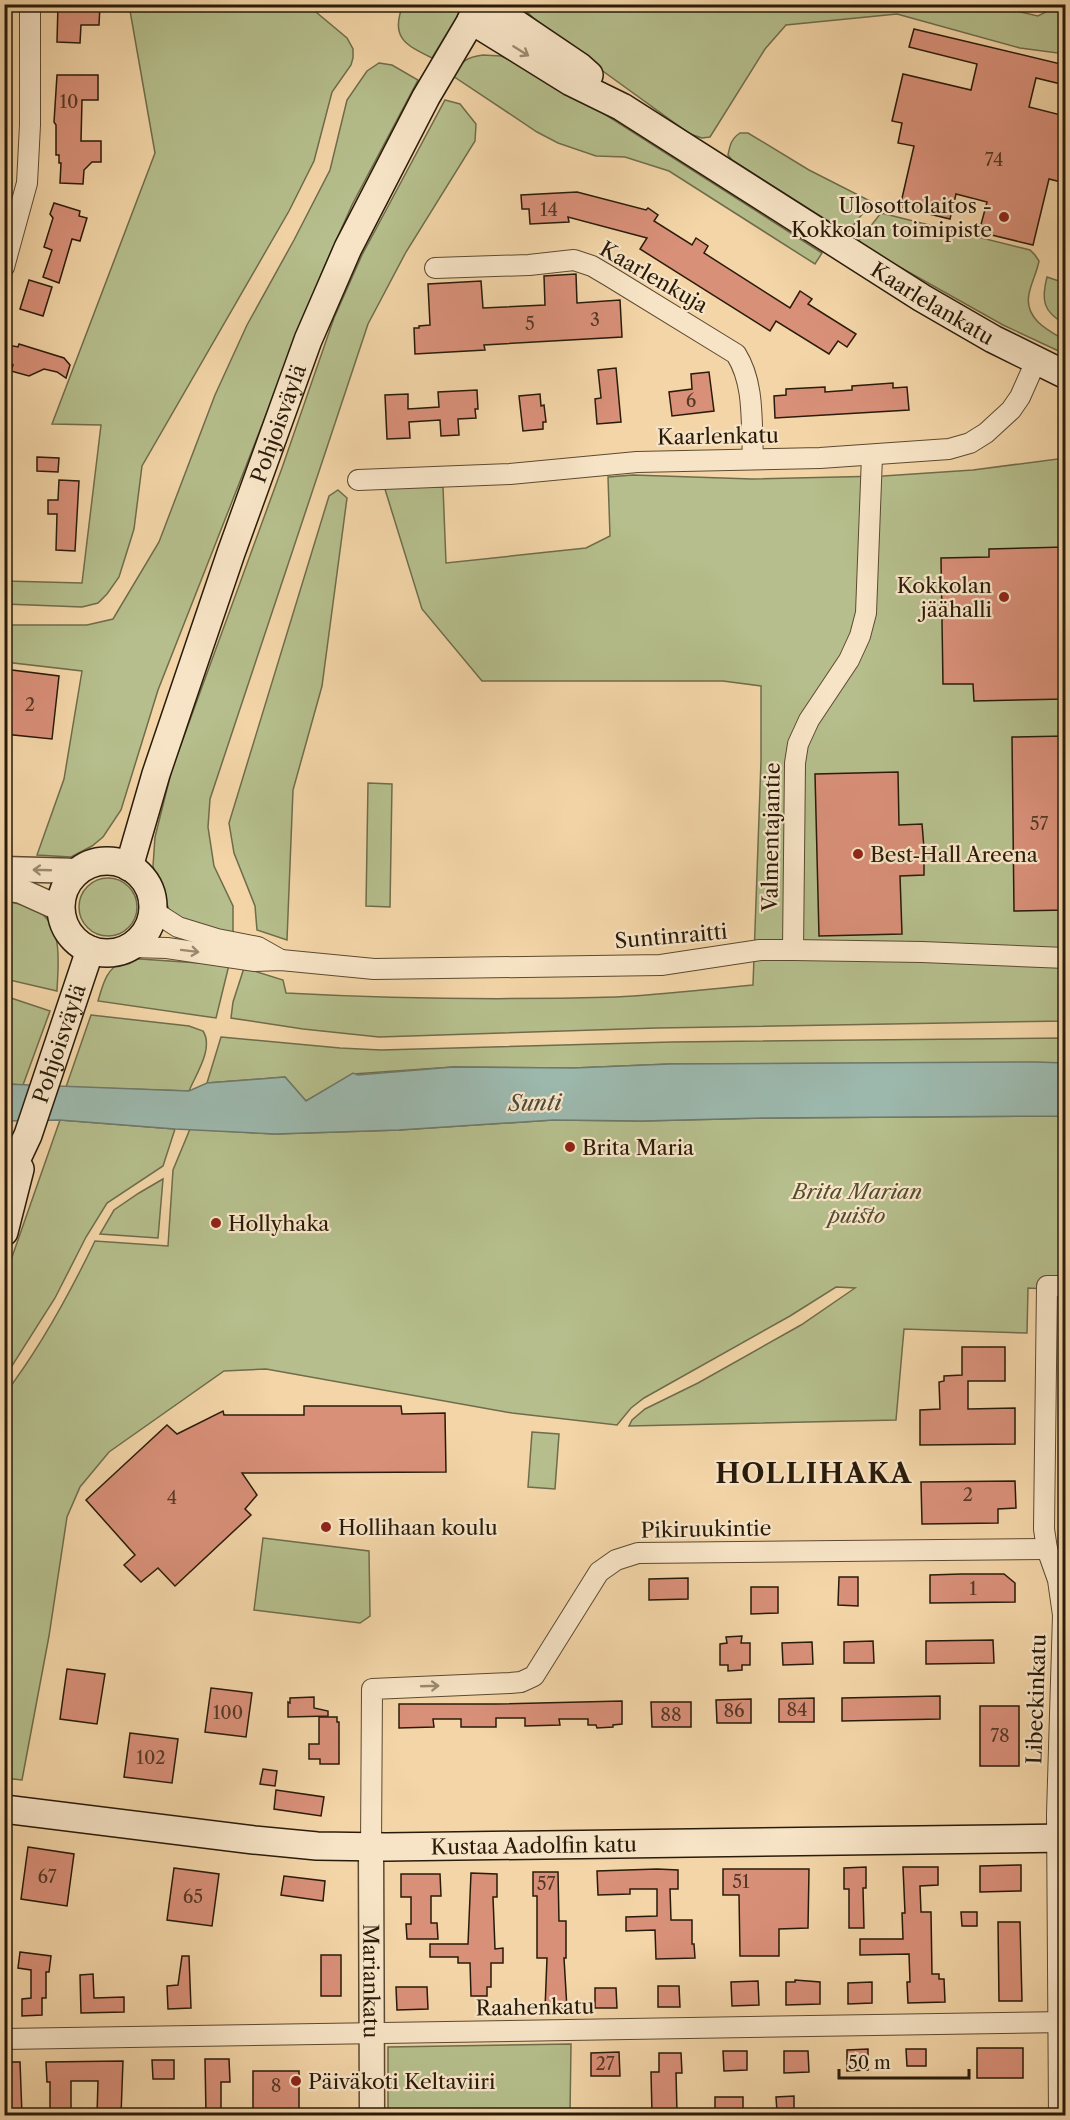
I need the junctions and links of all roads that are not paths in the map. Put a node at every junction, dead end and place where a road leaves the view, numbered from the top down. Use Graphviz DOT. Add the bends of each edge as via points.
graph roads {
  1 [pos="30,4"];
  2 [pos="480,10"];
  3 [pos="4,267"];
  4 [pos="435,267"];
  5 [pos="1036,362"];
  6 [pos="1065,375"];
  7 [pos="872,456"];
  8 [pos="753,458"];
  9 [pos="358,480"];
  10 [pos="129,867"];
  11 [pos="4,869"];
  12 [pos="79,871"];
  13 [pos="4,888"];
  14 [pos="61,909"];
  15 [pos="153,912"];
  16 [pos="131,947"];
  17 [pos="90,950"];
  18 [pos="793,950"];
  19 [pos="1065,958"];
  20 [pos="280,960"];
  21 [pos="28,1135"];
  22 [pos="4,1186"];
  23 [pos="4,1232"];
  24 [pos="1056,1286"];
  25 [pos="1047,1549"];
  26 [pos="4,1809"];
  27 [pos="1061,1838"];
  28 [pos="371,1846"];
  29 [pos="1062,2022"];
  30 [pos="372,2033"];
  31 [pos="4,2039"];
  32 [pos="372,2115"];
  33 [pos="1059,2115"];
  1 -- 3 [label="street" via="27,183"];
  2 -- 5 [label="main road, Kaarlelankatu" via="580,67 622,107 922,298"];
  2 -- 10 [label="main road, Pohjoisväylä" via="438,76 348,248 308,340 167,741"];
  4 -- 8 [label="street, Kaarlenkuja" via="529,266 574,260 609,276 736,354 749,387"];
  5 -- 6 [label="main road, Kaarlelankatu"];
  5 -- 7 [label="street, Kaarlenkatu" via="1015,404 986,433 969,443 949,449"];
  7 -- 8 [label="street, Kaarlenkatu"];
  7 -- 18 [label="street, Valmentajantie" via="866,613 860,636 838,680 808,720 798,744 794,781"];
  8 -- 9 [label="street, Kaarlenkatu"];
  10 -- 12 [label="main road" via="98,862"];
  10 -- 15 [label="main road" via="145,881"];
  12 -- 11 [label="street, one-way"];
  12 -- 14 [label="main road" via="66,888"];
  13 -- 14 [label="street" via="21,891"];
  14 -- 17 [label="main road" via="73,938"];
  15 -- 16 [label="main road" via="146,932"];
  15 -- 20 [label="street, Suntinraitti" via="178,927 258,947"];
  16 -- 17 [label="main road" via="111,953"];
  16 -- 20 [label="street, Suntinraitti, one-way" via="167,948 255,961"];
  17 -- 21 [label="main road, Pohjoisväylä"];
  18 -- 19 [label="street, Suntinraitti"];
  18 -- 20 [label="street, Suntinraitti" via="760,950 638,966 374,969"];
  21 -- 22 [label="main road, Pohjoisväylä"];
  21 -- 23 [label="main road, Pohjoisväylä"];
  24 -- 25 [label="street, Libeckinkatu" via="1044,1529"];
  25 -- 27 [label="street, Libeckinkatu" via="1058,1580 1063,1615"];
  28 -- 25 [label="street, Pikiruukintie, one-way" via="372,1689 510,1683 534,1676 593,1580 607,1565 627,1555"];
  26 -- 28 [label="main road, Kustaa Aadolfin katu" via="254,1840"];
  27 -- 28 [label="main road, Kustaa Aadolfin katu"];
  27 -- 29 [label="street, Libeckinkatu"];
  28 -- 30 [label="street, Mariankatu"];
  29 -- 30 [label="street, Raahenkatu"];
  29 -- 33 [label="street, Libeckinkatu"];
  30 -- 31 [label="street, Raahenkatu"];
  30 -- 32 [label="street, Mariankatu"];
}
